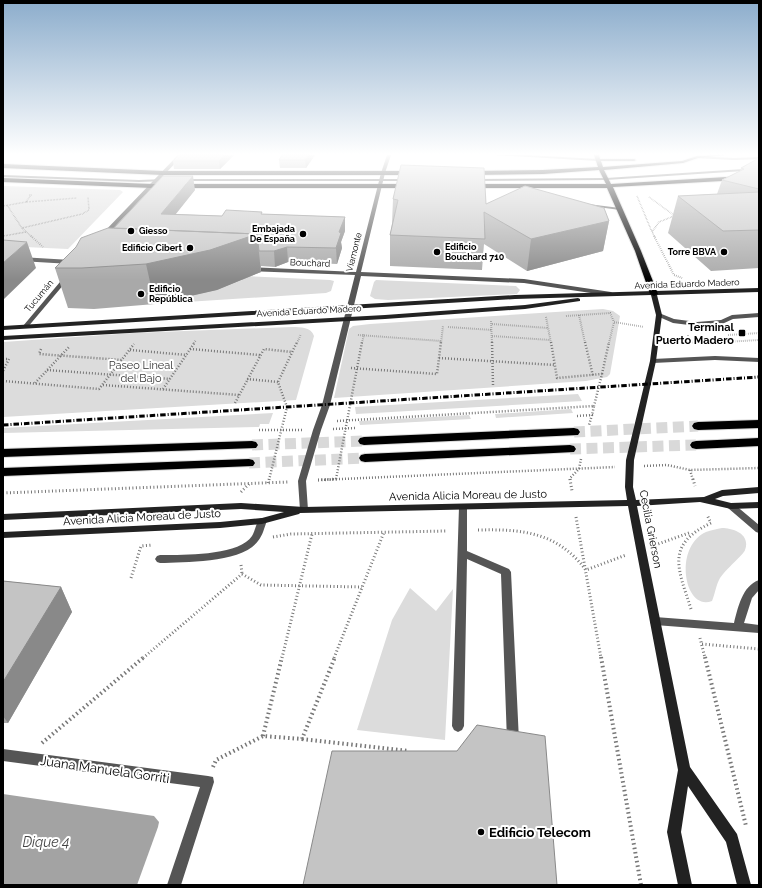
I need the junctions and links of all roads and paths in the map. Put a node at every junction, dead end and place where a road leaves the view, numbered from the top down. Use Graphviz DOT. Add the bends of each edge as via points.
graph roads {
  1 [pos="30,196"];
  2 [pos="142,196"];
  3 [pos="377,196"];
  4 [pos="614,196"];
  5 [pos="637,196"];
  6 [pos="647,196"];
  7 [pos="88,197"];
  8 [pos="7,205"];
  9 [pos="590,205"];
  10 [pos="3,206"];
  11 [pos="620,209"];
  12 [pos="680,214"];
  13 [pos="675,216"];
  14 [pos="22,228"];
  15 [pos="26,232"];
  16 [pos="652,232"];
  17 [pos="3,236"];
  18 [pos="100,239"];
  19 [pos="47,251"];
  20 [pos="3,258"];
  21 [pos="74,268"];
  22 [pos="246,269"];
  23 [pos="69,274"];
  24 [pos="358,274"];
  25 [pos="759,290"];
  26 [pos="690,293"];
  27 [pos="654,294"];
  28 [pos="616,295"];
  29 [pos="350,307"];
  30 [pos="579,315"];
  31 [pos="659,315"];
  32 [pos="759,315"];
  33 [pos="560,316"];
  34 [pos="546,317"];
  35 [pos="553,317"];
  36 [pos="348,318"];
  37 [pos="538,318"];
  38 [pos="499,320"];
  39 [pos="484,321"];
  40 [pos="491,321"];
  41 [pos="614,322"];
  42 [pos="450,323"];
  43 [pos="492,324"];
  44 [pos="25,327"];
  45 [pos="443,327"];
  46 [pos="3,328"];
  47 [pos="365,328"];
  48 [pos="548,328"];
  49 [pos="657,329"];
  50 [pos="492,330"];
  51 [pos="307,334"];
  52 [pos="344,334"];
  53 [pos="363,335"];
  54 [pos="688,335"];
  55 [pos="492,336"];
  56 [pos="3,338"];
  57 [pos="198,338"];
  58 [pos="550,340"];
  59 [pos="759,340"];
  60 [pos="137,341"];
  61 [pos="441,341"];
  62 [pos="71,344"];
  63 [pos="190,349"];
  64 [pos="129,350"];
  65 [pos="292,352"];
  66 [pos="39,354"];
  67 [pos="61,355"];
  68 [pos="187,355"];
  69 [pos="260,355"];
  70 [pos="439,358"];
  71 [pos="3,359"];
  72 [pos="122,360"];
  73 [pos="652,360"];
  74 [pos="759,360"];
  75 [pos="492,361"];
  76 [pos="555,365"];
  77 [pos="336,367"];
  78 [pos="357,368"];
  79 [pos="47,370"];
  80 [pos="3,371"];
  81 [pos="602,374"];
  82 [pos="110,375"];
  83 [pos="593,376"];
  84 [pos="170,379"];
  85 [pos="247,379"];
  86 [pos="3,381"];
  87 [pos="278,382"];
  88 [pos="35,384"];
  89 [pos="102,385"];
  90 [pos="493,385"];
  91 [pos="163,390"];
  92 [pos="239,395"];
  93 [pos="235,403"];
  94 [pos="594,406"];
  95 [pos="592,415"];
  96 [pos="569,416"];
  97 [pos="347,420"];
  98 [pos="759,424"];
  99 [pos="319,426"];
  100 [pos="698,426"];
  101 [pos="362,427"];
  102 [pos="589,427"];
  103 [pos="346,428"];
  104 [pos="257,430"];
  105 [pos="281,430"];
  106 [pos="574,432"];
  107 [pos="364,440"];
  108 [pos="759,442"];
  109 [pos="252,445"];
  110 [pos="696,445"];
  111 [pos="570,449"];
  112 [pos="3,453"];
  113 [pos="582,455"];
  114 [pos="365,458"];
  115 [pos="249,463"];
  116 [pos="630,466"];
  117 [pos="759,468"];
  118 [pos="690,470"];
  119 [pos="3,472"];
  120 [pos="336,479"];
  121 [pos="268,483"];
  122 [pos="759,490"];
  123 [pos="702,499"];
  124 [pos="631,503"];
  125 [pos="574,505"];
  126 [pos="759,505"];
  127 [pos="731,506"];
  128 [pos="463,507"];
  129 [pos="304,510"];
  130 [pos="3,517"];
  131 [pos="262,521"];
  132 [pos="759,530"];
  133 [pos="384,532"];
  134 [pos="312,534"];
  135 [pos="3,535"];
  136 [pos="463,553"];
  137 [pos="160,559"];
  138 [pos="759,584"];
  139 [pos="300,586"];
  140 [pos="362,587"];
  141 [pos="655,620"];
  142 [pos="696,623"];
  143 [pos="738,627"];
  144 [pos="759,629"];
  145 [pos="702,644"];
  146 [pos="759,650"];
  147 [pos="458,726"];
  148 [pos="263,736"];
  149 [pos="302,739"];
  150 [pos="513,746"];
  151 [pos="415,752"];
  152 [pos="3,755"];
  153 [pos="24,758"];
  154 [pos="216,760"];
  155 [pos="684,770"];
  156 [pos="748,834"];
  157 [pos="174,885"];
  158 [pos="642,885"];
  159 [pos="684,885"];
  160 [pos="744,885"];
  1 -- 8 [label="path" via="26,202"];
  2 -- 18 [label="street"];
  3 -- 24 [label="street, Viamonte"];
  4 -- 11 [label="main road"];
  5 -- 16 [label="path"];
  6 -- 13 [label="path"];
  7 -- 14 [label="path" via="89,210 82,214"];
  8 -- 10 [label="path"];
  8 -- 14 [label="path"];
  9 -- 11 [label="street"];
  11 -- 27 [label="main road"];
  12 -- 13 [label="path"];
  13 -- 16 [label="path" via="659,222"];
  14 -- 15 [label="path"];
  15 -- 17 [label="path"];
  15 -- 19 [label="path"];
  16 -- 26 [label="path" via="674,275 687,280"];
  20 -- 21 [label="street" via="79,262"];
  22 -- 24 [label="street, Bouchard"];
  23 -- 44 [label="street, Tucumán"];
  24 -- 28 [label="street, Bouchard" via="524,281"];
  24 -- 29 [label="street, Viamonte"];
  25 -- 26 [label="main road, Avenida Eduardo Madero"];
  26 -- 27 [label="main road, Avenida Eduardo Madero"];
  27 -- 28 [label="main road, Avenida Eduardo Madero"];
  27 -- 31 [label="main road, Cecilia Grierson"];
  28 -- 29 [label="main road, Avenida Eduardo Madero" via="515,297"];
  28 -- 36 [label="main road, Avenida Eduardo Madero" via="525,307"];
  29 -- 36 [label="street, Viamonte"];
  29 -- 44 [label="main road, Avenida Eduardo Madero"];
  30 -- 33 [label="path"];
  30 -- 41 [label="path" via="610,313"];
  30 -- 83 [label="path"];
  31 -- 32 [label="street" via="673,321 697,324"];
  31 -- 49 [label="main road, Cecilia Grierson"];
  34 -- 35 [label="path"];
  34 -- 37 [label="path"];
  34 -- 48 [label="path"];
  36 -- 52 [label="street, Viamonte"];
  36 -- 56 [label="main road, Avenida Eduardo Madero"];
  38 -- 40 [label="path"];
  39 -- 40 [label="path"];
  40 -- 43 [label="path"];
  41 -- 49 [label="path"];
  41 -- 81 [label="path"];
  42 -- 45 [label="path" via="443,324"];
  43 -- 48 [label="path"];
  43 -- 50 [label="path"];
  44 -- 46 [label="main road, Avenida Eduardo Madero"];
  45 -- 50 [label="path"];
  45 -- 61 [label="path"];
  47 -- 53 [label="path"];
  48 -- 58 [label="path"];
  49 -- 73 [label="main road, Cecilia Grierson"];
  50 -- 55 [label="path"];
  51 -- 65 [label="path" via="301,334"];
  52 -- 53 [label="path"];
  52 -- 77 [label="street, Viamonte"];
  53 -- 61 [label="path"];
  53 -- 78 [label="path"];
  54 -- 59 [label="path" via="688,342"];
  55 -- 58 [label="path"];
  55 -- 75 [label="path"];
  57 -- 63 [label="path"];
  58 -- 76 [label="path"];
  60 -- 64 [label="path"];
  61 -- 70 [label="path"];
  62 -- 67 [label="path"];
  63 -- 68 [label="path"];
  63 -- 69 [label="path"];
  64 -- 68 [label="path"];
  64 -- 72 [label="path"];
  65 -- 69 [label="path" via="264,349"];
  65 -- 87 [label="path"];
  66 -- 67 [label="path"];
  67 -- 72 [label="path"];
  67 -- 79 [label="path"];
  68 -- 84 [label="path"];
  69 -- 85 [label="path"];
  70 -- 75 [label="path"];
  70 -- 78 [label="path" via="437,374"];
  71 -- 80 [label="path" via="9,359"];
  72 -- 82 [label="path"];
  73 -- 74 [label="street"];
  73 -- 116 [label="main road, Cecilia Grierson"];
  75 -- 76 [label="path"];
  75 -- 90 [label="path"];
  76 -- 83 [label="path" via="557,378"];
  77 -- 78 [label="path"];
  77 -- 99 [label="street, Viamonte"];
  78 -- 97 [label="path"];
  79 -- 82 [label="path"];
  79 -- 88 [label="path"];
  81 -- 83 [label="path"];
  81 -- 94 [label="path"];
  82 -- 84 [label="path"];
  82 -- 89 [label="path"];
  84 -- 91 [label="path"];
  85 -- 87 [label="path"];
  85 -- 92 [label="path"];
  86 -- 88 [label="path"];
  87 -- 105 [label="path" via="287,407"];
  88 -- 89 [label="path" via="99,389"];
  89 -- 91 [label="path"];
  91 -- 92 [label="path"];
  92 -- 93 [label="path"];
  94 -- 95 [label="path"];
  94 -- 97 [label="path"];
  95 -- 96 [label="path"];
  95 -- 102 [label="path"];
  97 -- 99 [label="path"];
  97 -- 103 [label="path"];
  98 -- 100 [label="highway"];
  99 -- 103 [label="path"];
  99 -- 105 [label="path"];
  99 -- 129 [label="street, Viamonte" via="302,481"];
  101 -- 103 [label="path"];
  103 -- 120 [label="path"];
  104 -- 105 [label="path"];
  105 -- 121 [label="path"];
  106 -- 107 [label="highway"];
  108 -- 110 [label="highway"];
  109 -- 112 [label="highway"];
  111 -- 114 [label="highway"];
  113 -- 125 [label="path" via="579,469 570,478"];
  115 -- 119 [label="highway"];
  116 -- 118 [label="path" via="667,465"];
  116 -- 124 [label="main road, Cecilia Grierson"];
  117 -- 118 [label="path"];
  118 -- 123 [label="path"];
  122 -- 123 [label="main road" via="722,492"];
  123 -- 124 [label="main road, Avenida Alicia Moreau de Justo"];
  123 -- 127 [label="main road"];
  123 -- 142 [label="path" via="711,523 689,533 681,548 678,565"];
  124 -- 125 [label="main road, Avenida Alicia Moreau de Justo"];
  124 -- 141 [label="main road, Cecilia Grierson"];
  125 -- 128 [label="main road, Avenida Alicia Moreau de Justo"];
  125 -- 158 [label="path"];
  126 -- 127 [label="main road"];
  127 -- 132 [label="street"];
  128 -- 129 [label="main road, Avenida Alicia Moreau de Justo"];
  128 -- 136 [label="street"];
  129 -- 130 [label="main road, Avenida Alicia Moreau de Justo" via="241,506"];
  129 -- 131 [label="main road, Avenida Alicia Moreau de Justo"];
  131 -- 135 [label="main road, Avenida Alicia Moreau de Justo" via="220,526"];
  131 -- 137 [label="street" via="254,540 231,552 220,556"];
  133 -- 140 [label="path"];
  134 -- 139 [label="path"];
  136 -- 147 [label="street"];
  136 -- 150 [label="street" via="506,572"];
  138 -- 143 [label="street" via="747,596"];
  139 -- 140 [label="path"];
  139 -- 148 [label="path"];
  139 -- 153 [label="path" via="261,585 242,574"];
  140 -- 149 [label="path"];
  141 -- 142 [label="street"];
  141 -- 155 [label="main road, Cecilia Grierson"];
  142 -- 143 [label="street"];
  142 -- 145 [label="path"];
  143 -- 144 [label="street"];
  145 -- 146 [label="path"];
  145 -- 156 [label="path"];
  148 -- 149 [label="path"];
  148 -- 154 [label="path"];
  149 -- 151 [label="path"];
  152 -- 153 [label="street, Juana Manuela Gorriti"];
  153 -- 157 [label="street, Juana Manuela Gorriti" via="208,782"];
  155 -- 159 [label="main road, Cecilia Grierson" via="674,832"];
  155 -- 160 [label="main road, Cecilia Grierson" via="732,839"];
}
